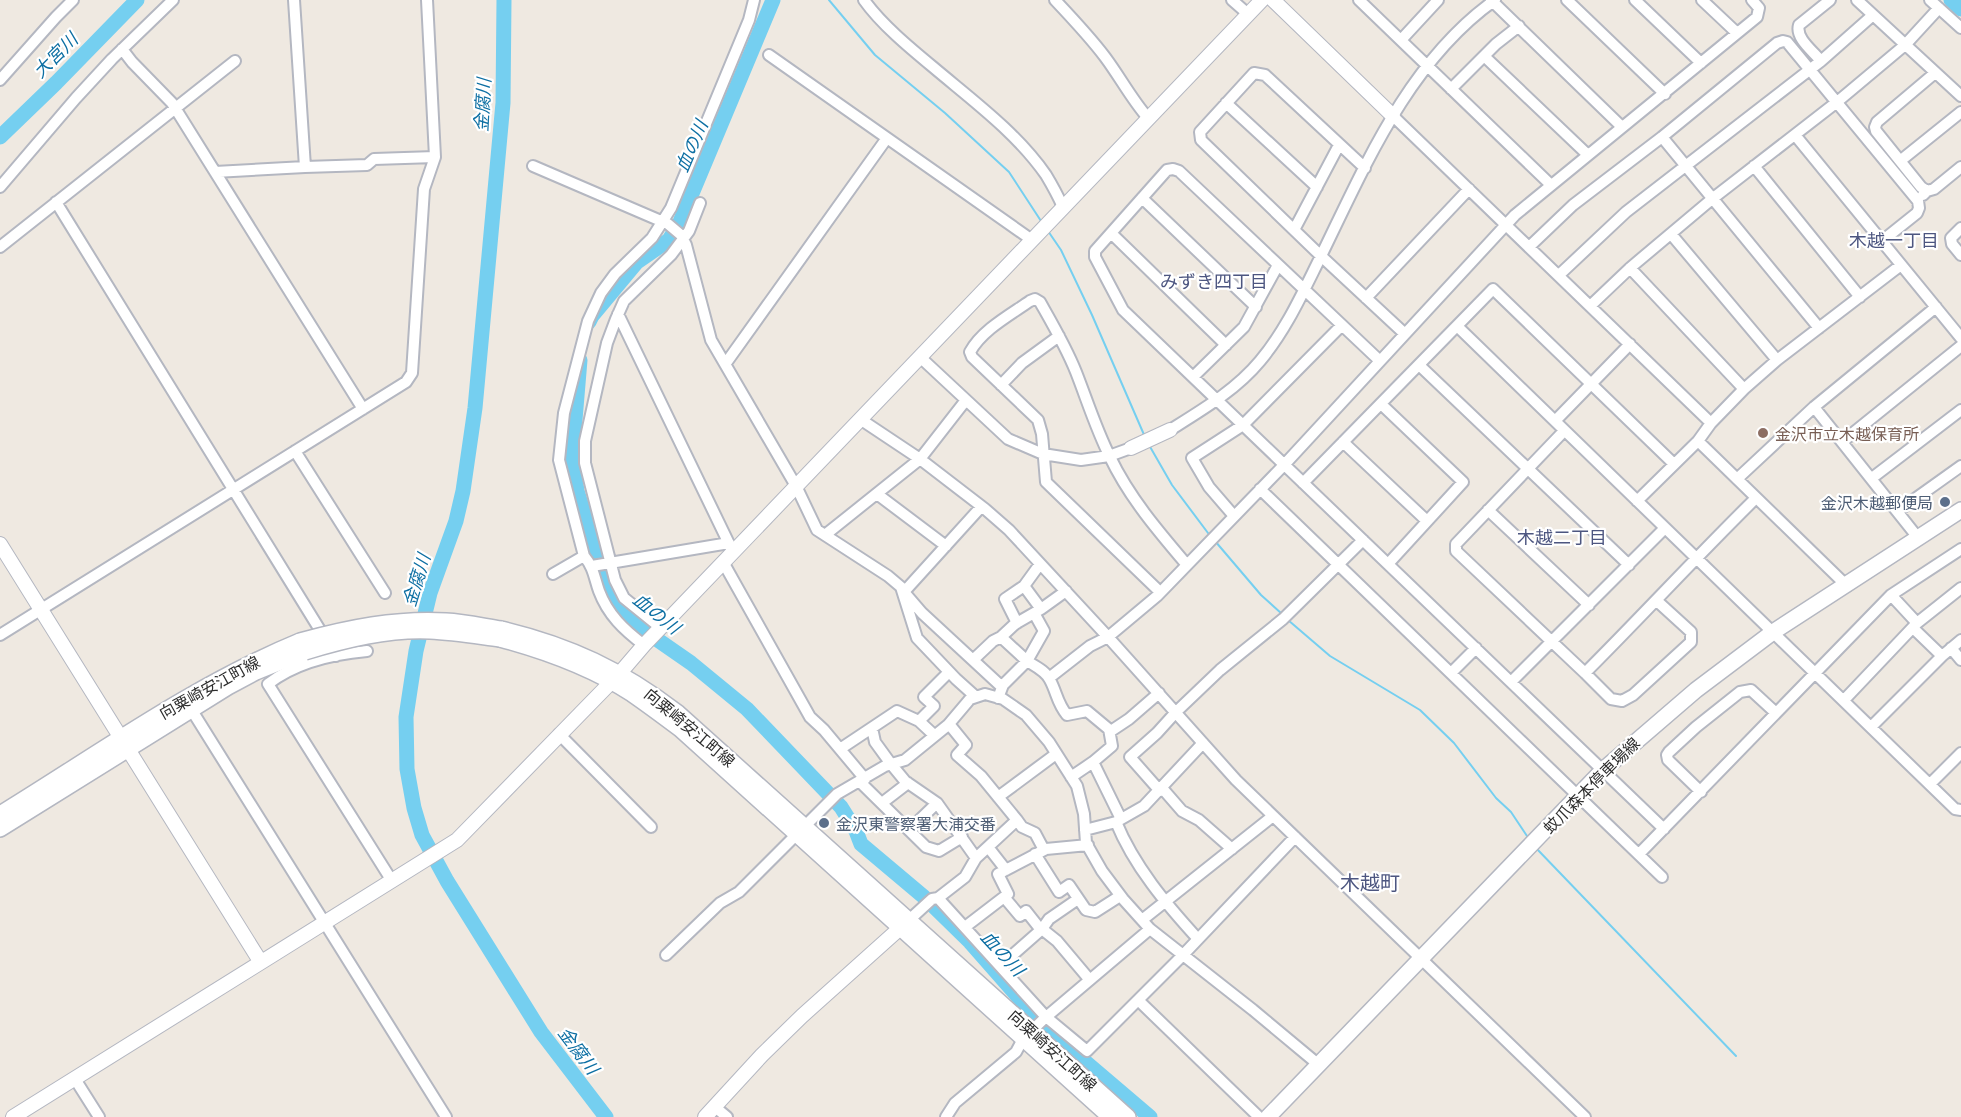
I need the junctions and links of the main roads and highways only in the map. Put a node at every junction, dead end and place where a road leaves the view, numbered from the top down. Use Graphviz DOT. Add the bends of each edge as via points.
graph roads {
  1 [pos="1961,510"];
  2 [pos="302,646"];
  3 [pos="125,744"];
  4 [pos="0,814"];
  5 [pos="0,829"];
  6 [pos="1029,1034"];
  7 [pos="1110,1117"];
  8 [pos="1128,1117"];
  9 [pos="1268,1117"];
  1 -- 9 [label="main road, 蚊爪森本停車場線" via="1773,632 1696,690 1603,770"];
  2 -- 3 [label="main road, 向粟崎安江町線"];
  2 -- 3 [label="main road, 向粟崎安江町線" via="257,659 236,670"];
  2 -- 6 [label="main road, 向粟崎安江町線, bridge" via="352,628 410,620 447,621 557,644 650,691 678,713 800,831"];
  3 -- 4 [label="main road, 向粟崎安江町線"];
  3 -- 5 [label="main road, 向粟崎安江町線"];
  6 -- 7 [label="main road, 向粟崎安江町線"];
  6 -- 8 [label="main road, 向粟崎安江町線"];
}
